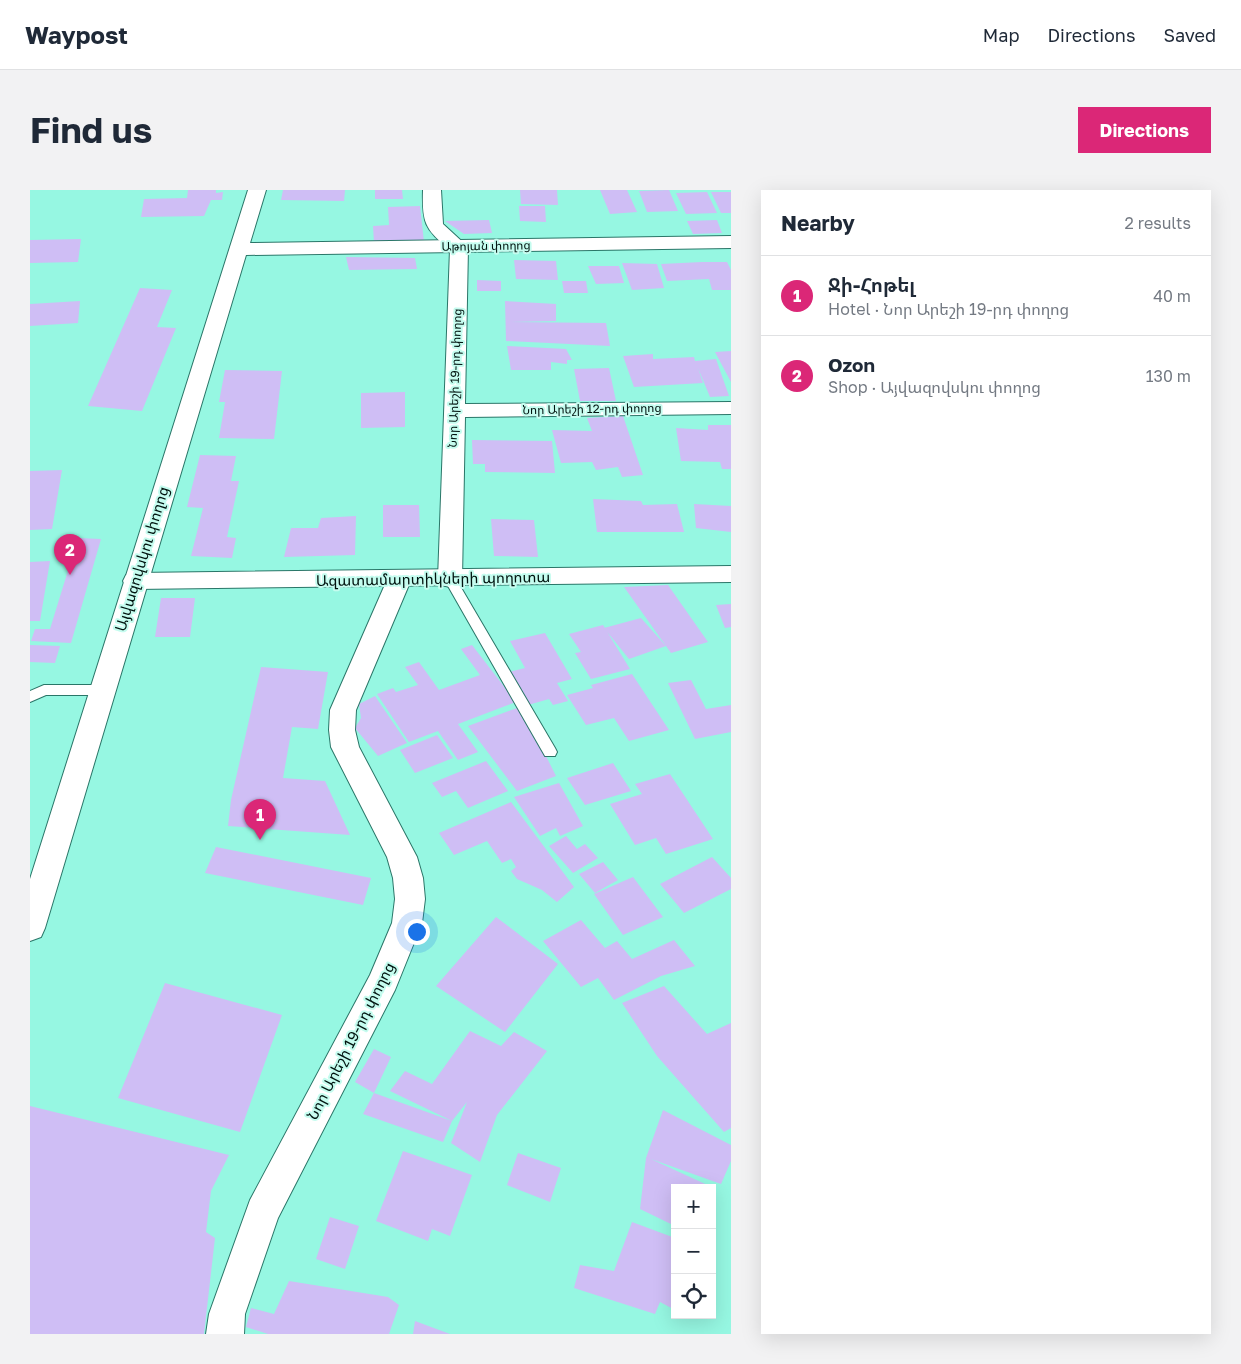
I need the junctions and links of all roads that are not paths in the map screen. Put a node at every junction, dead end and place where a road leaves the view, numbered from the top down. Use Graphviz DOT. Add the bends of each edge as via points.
graph roads {
  1 [pos="257,190"];
  2 [pos="432,190"];
  3 [pos="731,242"];
  4 [pos="459,247"];
  5 [pos="240,249"];
  6 [pos="731,408"];
  7 [pos="453,410"];
  8 [pos="731,574"];
  9 [pos="450,579"];
  10 [pos="399,580"];
  11 [pos="135,581"];
  12 [pos="102,690"];
  13 [pos="30,697"];
  14 [pos="550,752"];
  15 [pos="30,928"];
  16 [pos="225,1334"];
  1 -- 5 [label="street, Այվազովսկու փողոց"];
  2 -- 4 [label="street" via="431,220 437,231"];
  3 -- 4 [label="street, Աթոյան փողոց"];
  4 -- 5 [label="street, Աթոյան փողոց"];
  4 -- 7 [label="street, Նոր Արեշի 19-րդ փողոց"];
  5 -- 11 [label="street, Այվազովսկու փողոց"];
  6 -- 7 [label="street, Նոր Արեշի 12-րդ փողոց"];
  7 -- 9 [label="street, Նոր Արեշի 19-րդ փողոց"];
  8 -- 9 [label="street, Ազատամարտիկների պողոտա"];
  9 -- 10 [label="street, Ազատամարտիկների պողոտա"];
  9 -- 14 [label="lane"];
  10 -- 11 [label="street, Ազատամարտիկների պողոտա"];
  10 -- 16 [label="street, Նոր Արեշի 19-րդ փողոց" via="350,690 343,710 342,730 345,747 402,857 410,899 407,923 384,980 262,1212 227,1314"];
  11 -- 12 [label="street, Այվազովսկու փողոց"];
  12 -- 13 [label="lane" via="44,690"];
  12 -- 15 [label="street, Այվազովսկու փողոց"];
}
